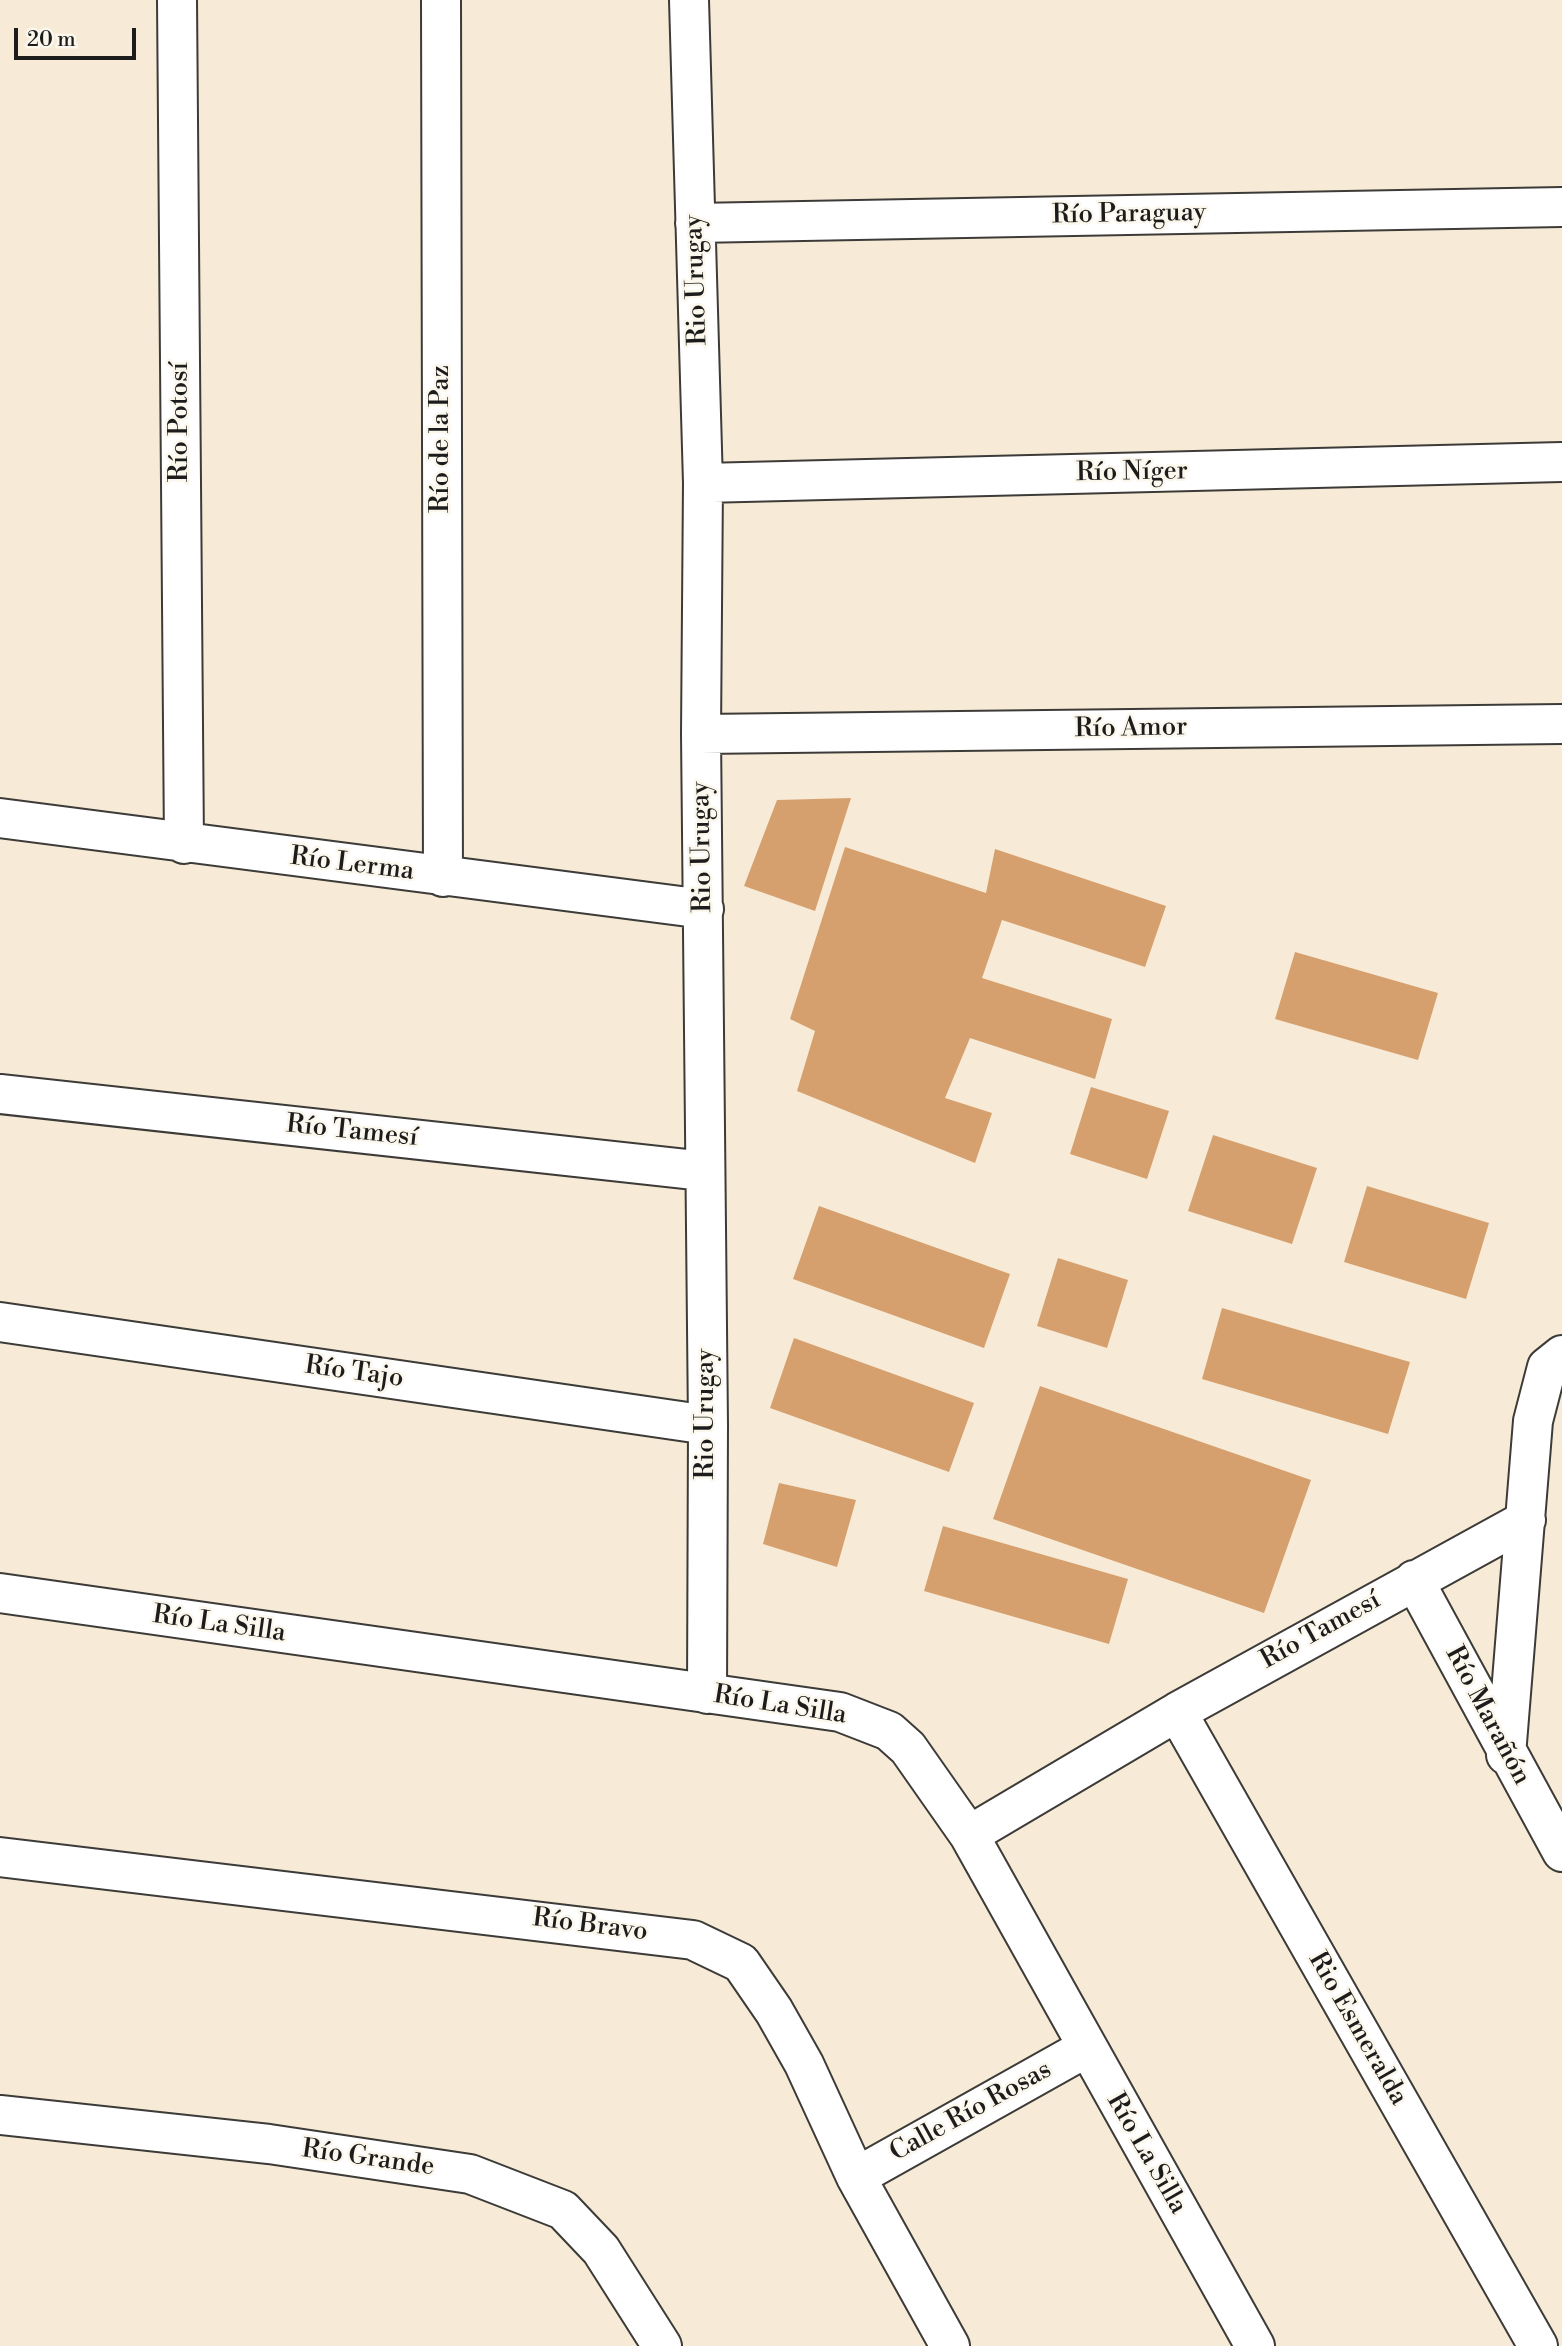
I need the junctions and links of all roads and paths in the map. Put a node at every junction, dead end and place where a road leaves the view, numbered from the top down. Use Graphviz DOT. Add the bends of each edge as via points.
graph roads {
  1 [pos="177,0"];
  2 [pos="441,0"];
  3 [pos="689,0"];
  4 [pos="1562,207"];
  5 [pos="695,223"];
  6 [pos="1562,462"];
  7 [pos="703,483"];
  8 [pos="1562,724"];
  9 [pos="701,734"];
  10 [pos="0,818"];
  11 [pos="184,844"];
  12 [pos="443,877"];
  13 [pos="704,909"];
  14 [pos="0,1094"];
  15 [pos="704,1171"];
  16 [pos="0,1322"];
  17 [pos="1562,1355"];
  18 [pos="708,1425"];
  19 [pos="1526,1520"];
  20 [pos="1414,1580"];
  21 [pos="0,1593"];
  22 [pos="707,1694"];
  23 [pos="1177,1712"];
  24 [pos="1506,1755"];
  25 [pos="970,1835"];
  26 [pos="1562,1852"];
  27 [pos="0,1857"];
  28 [pos="1086,2048"];
  29 [pos="0,2115"];
  30 [pos="856,2176"];
  31 [pos="662,2346"];
  32 [pos="950,2346"];
  33 [pos="1255,2346"];
  34 [pos="1538,2346"];
  1 -- 11 [label="street, Río Potosí"];
  2 -- 12 [label="street, Río de la Paz"];
  3 -- 5 [label="street, Rio Urugay"];
  4 -- 5 [label="street, Río Paraguay"];
  5 -- 7 [label="street, Rio Urugay"];
  6 -- 7 [label="street, Río Níger"];
  7 -- 9 [label="street, Rio Urugay"];
  8 -- 9 [label="street, Río Amor"];
  9 -- 13 [label="street, Rio Urugay"];
  10 -- 11 [label="street, Río Lerma"];
  11 -- 12 [label="street, Río Lerma"];
  12 -- 13 [label="street, Río Lerma"];
  13 -- 15 [label="street, Rio Urugay"];
  14 -- 15 [label="street, Río Tamesí"];
  15 -- 18 [label="street, Rio Urugay"];
  16 -- 18 [label="street, Río Tajo"];
  17 -- 19 [label="street" via="1547,1367 1539,1390"];
  18 -- 22 [label="street, Rio Urugay"];
  19 -- 20 [label="street, Río Tamesí"];
  19 -- 24 [label="street"];
  20 -- 23 [label="street, Río Tamesí"];
  20 -- 24 [label="street, Río Marañón"];
  21 -- 22 [label="street, Río La Silla"];
  22 -- 25 [label="street, Río La Silla" via="839,1713 889,1731 908,1748"];
  23 -- 25 [label="street, Río Tamesí"];
  23 -- 34 [label="street, Rio Esmeralda"];
  24 -- 26 [label="street, Río Marañón"];
  25 -- 28 [label="street, Río La Silla"];
  27 -- 30 [label="street, Río Bravo" via="693,1940 741,1963 804,2064"];
  28 -- 30 [label="street, Calle Río Rosas"];
  28 -- 33 [label="street, Río La Silla"];
  29 -- 31 [label="street, Río Grande" via="269,2144 470,2174 563,2210 601,2250"];
  30 -- 32 [label="street, Río Bravo"];
}
